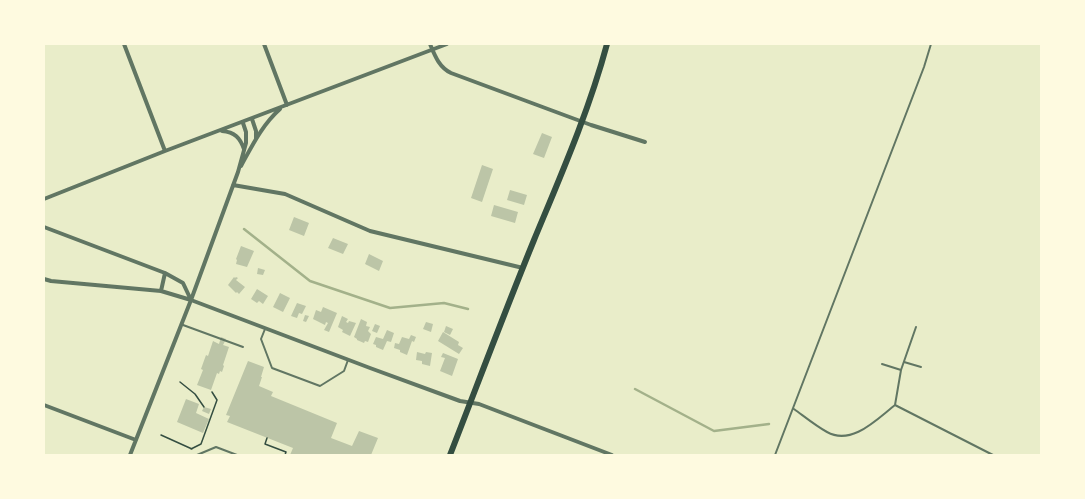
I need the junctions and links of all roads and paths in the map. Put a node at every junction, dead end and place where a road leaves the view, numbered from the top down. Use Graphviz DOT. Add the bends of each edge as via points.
graph roads {
  1 [pos="124,44"];
  2 [pos="264,44"];
  3 [pos="430,44"];
  4 [pos="447,44"];
  5 [pos="607,44"];
  6 [pos="931,44"];
  7 [pos="432,50"];
  8 [pos="287,105"];
  9 [pos="282,107"];
  10 [pos="252,119"];
  11 [pos="242,122"];
  12 [pos="582,122"];
  13 [pos="221,130"];
  14 [pos="255,141"];
  15 [pos="645,142"];
  16 [pos="244,150"];
  17 [pos="165,151"];
  18 [pos="238,172"];
  19 [pos="233,185"];
  20 [pos="44,199"];
  21 [pos="44,226"];
  22 [pos="523,268"];
  23 [pos="165,273"];
  24 [pos="44,278"];
  25 [pos="161,291"];
  26 [pos="191,300"];
  27 [pos="182,324"];
  28 [pos="916,327"];
  29 [pos="266,329"];
  30 [pos="243,347"];
  31 [pos="348,360"];
  32 [pos="904,362"];
  33 [pos="882,364"];
  34 [pos="921,367"];
  35 [pos="901,370"];
  36 [pos="180,382"];
  37 [pos="212,392"];
  38 [pos="470,403"];
  39 [pos="44,405"];
  40 [pos="895,405"];
  41 [pos="204,406"];
  42 [pos="794,409"];
  43 [pos="161,435"];
  44 [pos="267,438"];
  45 [pos="136,440"];
  46 [pos="191,449"];
  47 [pos="604,453"];
  48 [pos="200,454"];
  49 [pos="130,455"];
  50 [pos="197,455"];
  51 [pos="236,455"];
  52 [pos="285,455"];
  53 [pos="450,455"];
  54 [pos="612,455"];
  55 [pos="776,455"];
  56 [pos="993,455"];
  1 -- 17 [label="street"];
  2 -- 8 [label="street"];
  3 -- 7 [label="street"];
  4 -- 7 [label="street"];
  5 -- 12 [label="main road"];
  6 -- 42 [label="lane"];
  7 -- 8 [label="street"];
  7 -- 12 [label="street" via="440,65 451,74"];
  8 -- 9 [label="street"];
  9 -- 10 [label="street"];
  9 -- 14 [label="street" via="268,120"];
  10 -- 11 [label="street"];
  10 -- 14 [label="street" via="256,131"];
  11 -- 13 [label="street"];
  11 -- 16 [label="street" via="246,137"];
  12 -- 15 [label="street"];
  12 -- 22 [label="main road"];
  13 -- 16 [label="street" via="235,134"];
  13 -- 17 [label="street"];
  14 -- 18 [label="street"];
  16 -- 18 [label="street"];
  17 -- 20 [label="street"];
  18 -- 19 [label="street"];
  19 -- 22 [label="street" via="284,194 370,231"];
  19 -- 26 [label="street"];
  21 -- 23 [label="street"];
  22 -- 38 [label="main road"];
  23 -- 25 [label="street"];
  23 -- 26 [label="street" via="182,283"];
  24 -- 25 [label="street" via="51,281"];
  25 -- 26 [label="street"];
  26 -- 27 [label="street"];
  26 -- 29 [label="street"];
  27 -- 30 [label="lane"];
  27 -- 45 [label="street"];
  28 -- 32 [label="lane"];
  29 -- 31 [label="street"];
  29 -- 31 [label="lane" via="261,339 272,368 320,386 344,371"];
  31 -- 38 [label="street"];
  32 -- 34 [label="lane"];
  32 -- 35 [label="lane"];
  33 -- 35 [label="lane"];
  35 -- 40 [label="lane"];
  36 -- 41 [label="path" via="195,394"];
  37 -- 46 [label="path" via="217,400 201,444"];
  38 -- 47 [label="street" via="479,404"];
  38 -- 53 [label="main road"];
  39 -- 45 [label="street"];
  40 -- 42 [label="lane" via="866,428 842,436 829,433"];
  40 -- 56 [label="lane"];
  42 -- 55 [label="lane"];
  43 -- 46 [label="path"];
  44 -- 52 [label="path" via="265,444 286,452"];
  45 -- 49 [label="street"];
  46 -- 48 [label="path"];
  47 -- 54 [label="street"];
  48 -- 50 [label="lane"];
  48 -- 51 [label="lane" via="216,447"];
}
